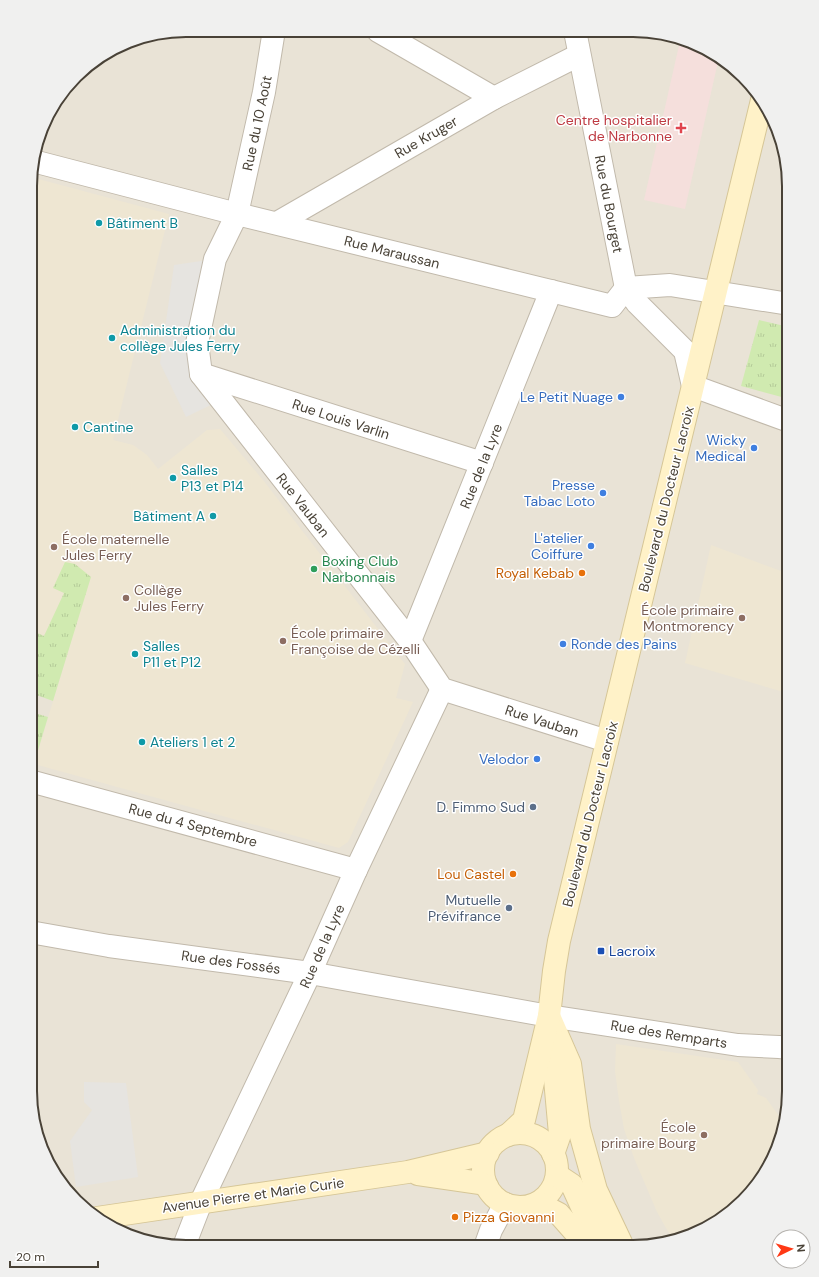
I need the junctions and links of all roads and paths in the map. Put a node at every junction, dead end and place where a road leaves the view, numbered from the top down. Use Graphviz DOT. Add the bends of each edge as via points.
graph roads {
  1 [pos="273,37"];
  2 [pos="388,37"];
  3 [pos="576,37"];
  4 [pos="579,56"];
  5 [pos="494,98"];
  6 [pos="760,108"];
  7 [pos="39,163"];
  8 [pos="238,214"];
  9 [pos="277,223"];
  10 [pos="626,288"];
  11 [pos="551,291"];
  12 [pos="716,292"];
  13 [pos="782,303"];
  14 [pos="201,374"];
  15 [pos="694,386"];
  16 [pos="782,418"];
  17 [pos="482,464"];
  18 [pos="410,641"];
  19 [pos="442,689"];
  20 [pos="607,741"];
  21 [pos="37,783"];
  22 [pos="356,870"];
  23 [pos="37,933"];
  24 [pos="310,973"];
  25 [pos="549,1016"];
  26 [pos="782,1047"];
  27 [pos="508,1135"];
  28 [pos="488,1153"];
  29 [pos="553,1154"];
  30 [pos="408,1172"];
  31 [pos="557,1175"];
  32 [pos="487,1186"];
  33 [pos="201,1202"];
  34 [pos="538,1202"];
  35 [pos="505,1204"];
  36 [pos="106,1217"];
  37 [pos="186,1240"];
  38 [pos="487,1240"];
  39 [pos="582,1240"];
  40 [pos="597,1240"];
  41 [pos="620,1240"];
  1 -- 8 [label="street, Rue du 10 Août"];
  2 -- 5 [label="street"];
  3 -- 4 [label="street, Rue du Bourget"];
  4 -- 5 [label="street, Rue Kruger"];
  4 -- 10 [label="street, Rue du Bourget"];
  5 -- 9 [label="street, Rue Kruger"];
  6 -- 12 [label="main road, Boulevard du Docteur Lacroix"];
  7 -- 8 [label="street, Rue Maraussan"];
  8 -- 9 [label="street, Rue Maraussan"];
  8 -- 14 [label="street" via="215,259 197,343"];
  9 -- 11 [label="street, Rue Maraussan"];
  10 -- 11 [label="street, Rue Maraussan" via="612,306"];
  10 -- 12 [label="street" via="670,285"];
  10 -- 15 [label="street" via="637,303 684,351"];
  11 -- 17 [label="street, Rue de la Lyre"];
  12 -- 13 [label="street"];
  12 -- 15 [label="main road, Boulevard du Docteur Lacroix"];
  14 -- 17 [label="street, Rue Louis Varlin"];
  14 -- 18 [label="street, Rue Vauban"];
  15 -- 16 [label="street"];
  15 -- 20 [label="main road, Boulevard du Docteur Lacroix"];
  17 -- 18 [label="street, Rue de la Lyre"];
  18 -- 19 [label="street, Rue Vauban"];
  19 -- 20 [label="street, Rue Vauban"];
  19 -- 22 [label="street, Rue de la Lyre"];
  20 -- 25 [label="main road, Boulevard du Docteur Lacroix" via="559,941"];
  21 -- 22 [label="street, Rue du 4 Septembre"];
  22 -- 24 [label="street, Rue de la Lyre"];
  23 -- 24 [label="street, Rue des Fossés" via="109,946"];
  24 -- 25 [label="street, Rue des Fossés"];
  24 -- 33 [label="street, Rue de la Lyre"];
  25 -- 26 [label="street, Rue des Remparts" via="738,1045"];
  25 -- 27 [label="main road, Boulevard du Docteur Lacroix" via="524,1120"];
  25 -- 29 [label="main road, Boulevard du Docteur Lacroix" via="560,1134"];
  25 -- 41 [label="main road" via="570,1064 579,1129 596,1190"];
  27 -- 28 [label="main road" via="493,1145"];
  27 -- 29 [label="main road" via="522,1133 536,1137 546,1144"];
  28 -- 30 [label="main road, Avenue Pierre et Marie Curie"];
  28 -- 32 [label="main road" via="484,1167"];
  29 -- 31 [label="main road" via="557,1164"];
  30 -- 32 [label="main road, Avenue Pierre et Marie Curie"];
  30 -- 33 [label="main road, Avenue Pierre et Marie Curie"];
  31 -- 34 [label="main road" via="547,1196"];
  31 -- 40 [label="main road" via="572,1185"];
  32 -- 35 [label="main road"];
  33 -- 36 [label="main road, Avenue Pierre et Marie Curie"];
  33 -- 37 [label="street, Rue de la Lyre"];
  34 -- 35 [label="main road" via="521,1207"];
  34 -- 39 [label="main road" via="560,1214"];
  35 -- 38 [label="street"];
}
